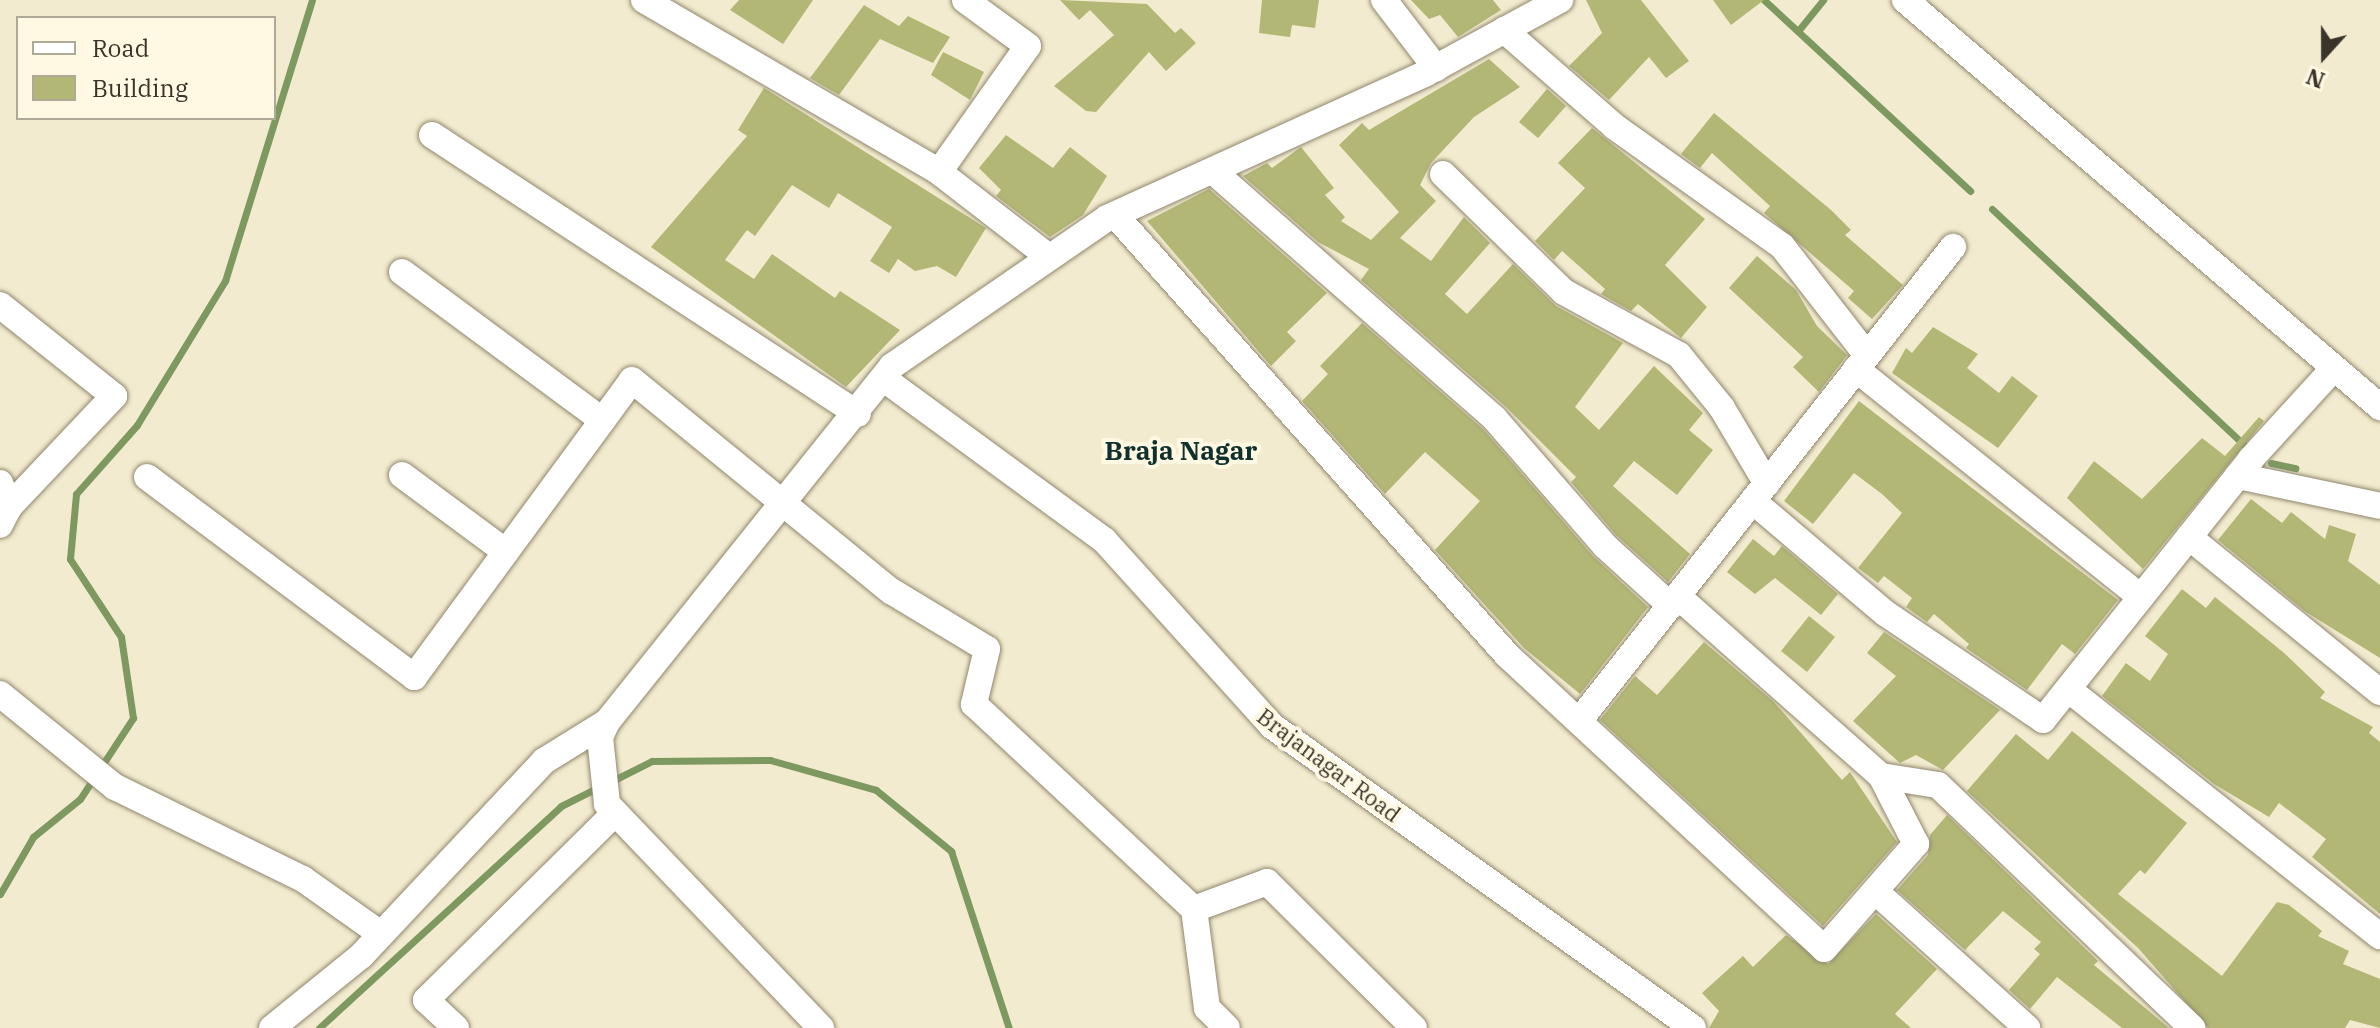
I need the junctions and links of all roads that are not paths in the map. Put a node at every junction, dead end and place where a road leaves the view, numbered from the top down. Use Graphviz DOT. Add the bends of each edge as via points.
graph roads {
  1 [pos="644,0"];
  2 [pos="965,0"];
  3 [pos="1384,0"];
  4 [pos="1560,0"];
  5 [pos="1905,0"];
  6 [pos="1504,30"];
  7 [pos="1436,68"];
  8 [pos="432,135"];
  9 [pos="939,172"];
  10 [pos="1214,172"];
  11 [pos="1443,174"];
  12 [pos="1115,215"];
  13 [pos="1953,247"];
  14 [pos="1049,257"];
  15 [pos="402,272"];
  16 [pos="0,305"];
  17 [pos="1862,362"];
  18 [pos="2334,368"];
  19 [pos="884,379"];
  20 [pos="2380,407"];
  21 [pos="858,414"];
  22 [pos="602,420"];
  23 [pos="402,475"];
  24 [pos="2238,476"];
  25 [pos="147,477"];
  26 [pos="1761,493"];
  27 [pos="782,503"];
  28 [pos="3,505"];
  29 [pos="2380,506"];
  30 [pos="2189,537"];
  31 [pos="506,552"];
  32 [pos="2141,597"];
  33 [pos="1675,602"];
  34 [pos="2068,689"];
  35 [pos="2380,692"];
  36 [pos="0,694"];
  37 [pos="1579,721"];
  38 [pos="604,729"];
  39 [pos="1881,776"];
  40 [pos="611,809"];
  41 [pos="1875,891"];
  42 [pos="1194,909"];
  43 [pos="381,934"];
  44 [pos="2380,936"];
  45 [pos="272,1028"];
  46 [pos="456,1028"];
  47 [pos="821,1028"];
  48 [pos="1227,1028"];
  49 [pos="1414,1028"];
  50 [pos="1693,1028"];
  51 [pos="2027,1028"];
  52 [pos="2192,1028"];
  1 -- 9 [label="street"];
  2 -- 9 [label="street" via="1028,46"];
  3 -- 7 [label="street"];
  4 -- 6 [label="street"];
  5 -- 18 [label="street"];
  6 -- 7 [label="street"];
  6 -- 17 [label="street" via="1615,127 1782,246"];
  7 -- 10 [label="street"];
  8 -- 21 [label="street"];
  9 -- 14 [label="street"];
  10 -- 12 [label="street"];
  10 -- 33 [label="street" via="1495,419 1605,546"];
  11 -- 26 [label="street" via="1564,292 1679,355 1722,408"];
  12 -- 14 [label="street"];
  12 -- 37 [label="street" via="1507,655"];
  13 -- 17 [label="street"];
  14 -- 19 [label="street"];
  15 -- 22 [label="street"];
  16 -- 28 [label="street" via="114,396"];
  17 -- 26 [label="street"];
  17 -- 32 [label="street"];
  18 -- 20 [label="street"];
  18 -- 24 [label="street"];
  19 -- 21 [label="street"];
  19 -- 50 [label="street, Brajanagar Road" via="1104,540 1272,726"];
  21 -- 27 [label="street"];
  22 -- 27 [label="street" via="632,380"];
  22 -- 31 [label="street"];
  23 -- 31 [label="street"];
  24 -- 29 [label="street"];
  24 -- 30 [label="street"];
  25 -- 31 [label="street" via="414,677"];
  26 -- 33 [label="street"];
  26 -- 34 [label="street" via="1885,613 2043,720"];
  27 -- 38 [label="street"];
  27 -- 42 [label="street" via="891,591 987,649 974,704"];
  30 -- 32 [label="street"];
  30 -- 35 [label="street"];
  32 -- 34 [label="street"];
  33 -- 37 [label="street"];
  33 -- 39 [label="street"];
  34 -- 44 [label="street"];
  36 -- 43 [label="street" via="115,787 303,879"];
  37 -- 41 [label="street" via="1824,949"];
  38 -- 40 [label="street"];
  38 -- 43 [label="street" via="544,761"];
  39 -- 41 [label="street" via="1916,844"];
  39 -- 52 [label="street" via="1938,785"];
  40 -- 46 [label="street" via="426,1000"];
  40 -- 47 [label="street"];
  41 -- 51 [label="street"];
  42 -- 48 [label="street" via="1207,1008"];
  42 -- 49 [label="street" via="1267,882"];
  43 -- 45 [label="street"];
}
